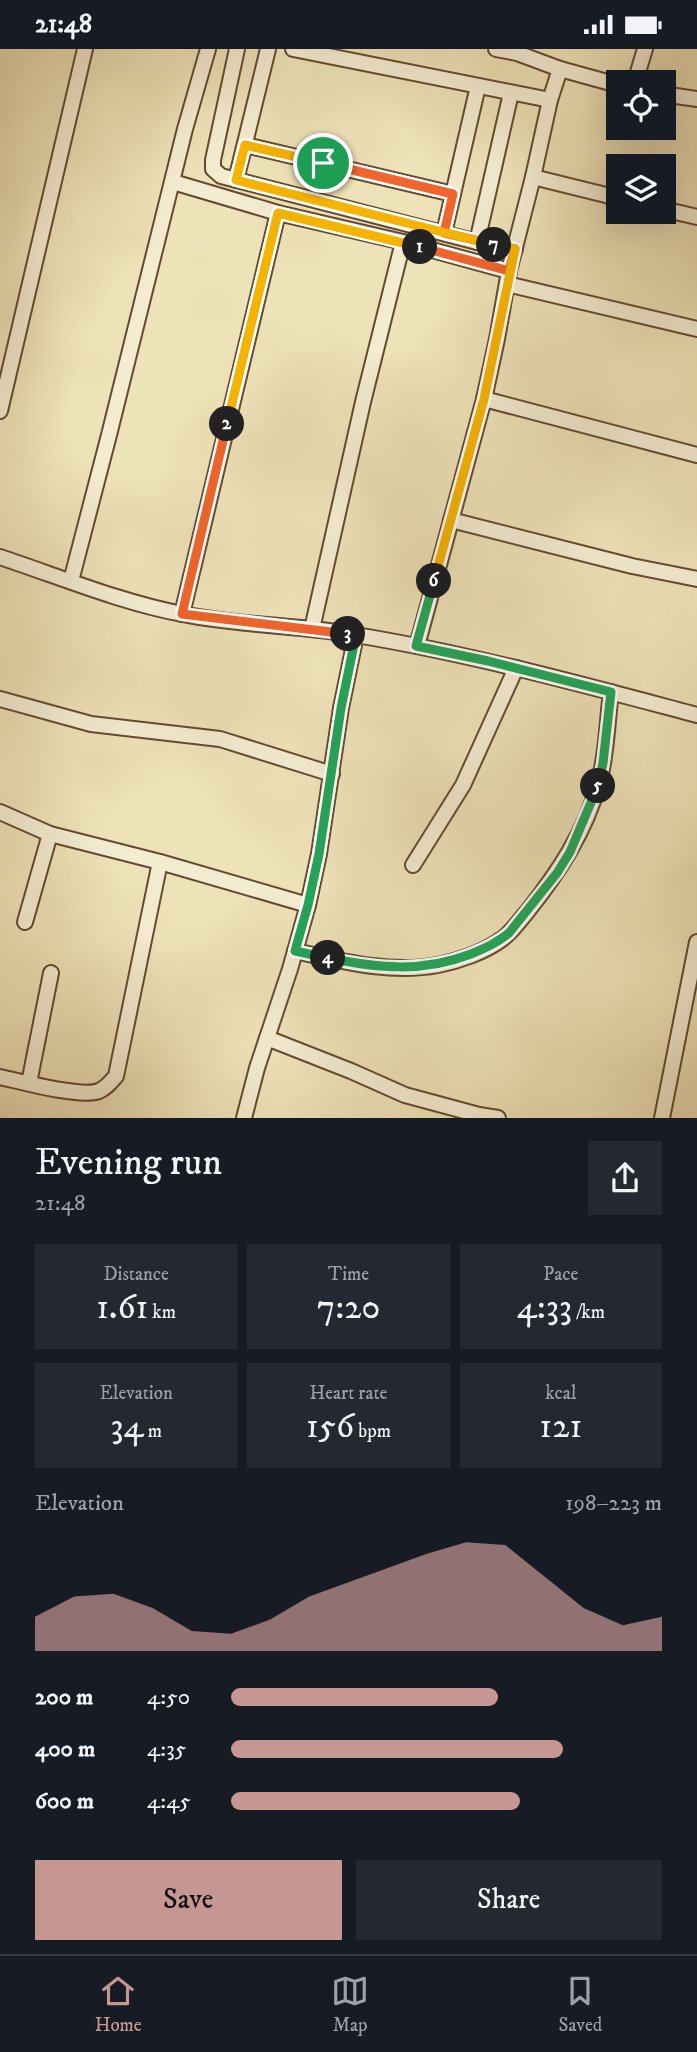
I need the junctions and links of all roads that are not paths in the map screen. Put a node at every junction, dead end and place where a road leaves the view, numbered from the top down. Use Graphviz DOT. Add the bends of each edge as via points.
graph roads {
  1 [pos="85,49"];
  2 [pos="208,49"];
  3 [pos="237,49"];
  4 [pos="268,49"];
  5 [pos="293,49"];
  6 [pos="496,49"];
  7 [pos="645,49"];
  8 [pos="517,51"];
  9 [pos="560,69"];
  10 [pos="639,70"];
  11 [pos="606,82"];
  12 [pos="478,86"];
  13 [pos="511,93"];
  14 [pos="676,95"];
  15 [pos="697,99"];
  16 [pos="550,100"];
  17 [pos="245,145"];
  18 [pos="533,177"];
  19 [pos="236,180"];
  20 [pos="173,182"];
  21 [pos="453,194"];
  22 [pos="606,195"];
  23 [pos="676,212"];
  24 [pos="278,213"];
  25 [pos="697,217"];
  26 [pos="444,233"];
  27 [pos="403,242"];
  28 [pos="477,242"];
  29 [pos="515,249"];
  30 [pos="508,278"];
  31 [pos="697,329"];
  32 [pos="5,368"];
  33 [pos="484,399"];
  34 [pos="0,411"];
  35 [pos="697,455"];
  36 [pos="451,520"];
  37 [pos="0,557"];
  38 [pos="697,579"];
  39 [pos="71,581"];
  40 [pos="182,614"];
  41 [pos="312,629"];
  42 [pos="356,635"];
  43 [pos="416,646"];
  44 [pos="516,669"];
  45 [pos="611,692"];
  46 [pos="0,699"];
  47 [pos="697,715"];
  48 [pos="331,774"];
  49 [pos="0,813"];
  50 [pos="50,834"];
  51 [pos="160,862"];
  52 [pos="413,865"];
  53 [pos="308,905"];
  54 [pos="25,922"];
  55 [pos="697,942"];
  56 [pos="295,951"];
  57 [pos="51,973"];
  58 [pos="267,1038"];
  59 [pos="0,1077"];
  60 [pos="29,1083"];
  61 [pos="244,1118"];
  62 [pos="498,1118"];
  63 [pos="662,1118"];
  1 -- 32 [label="street"];
  2 -- 20 [label="street"];
  3 -- 19 [label="street" via="213,160 213,169 221,176"];
  4 -- 17 [label="street"];
  5 -- 12 [label="street"];
  6 -- 8 [label="street"];
  7 -- 10 [label="street"];
  8 -- 9 [label="street"];
  9 -- 11 [label="street"];
  9 -- 16 [label="street"];
  12 -- 13 [label="street"];
  12 -- 21 [label="street"];
  13 -- 16 [label="street"];
  13 -- 28 [label="street"];
  14 -- 15 [label="street"];
  16 -- 18 [label="street"];
  17 -- 19 [label="street"];
  17 -- 21 [label="street"];
  18 -- 22 [label="street"];
  18 -- 29 [label="street"];
  19 -- 26 [label="street"];
  20 -- 24 [label="street"];
  20 -- 39 [label="street"];
  21 -- 26 [label="street"];
  23 -- 25 [label="street"];
  24 -- 27 [label="street"];
  24 -- 40 [label="street"];
  26 -- 28 [label="street"];
  27 -- 30 [label="street"];
  27 -- 41 [label="street"];
  28 -- 29 [label="street"];
  29 -- 30 [label="street"];
  30 -- 31 [label="street"];
  30 -- 33 [label="street"];
  32 -- 34 [label="street"];
  33 -- 35 [label="street"];
  33 -- 36 [label="street"];
  36 -- 38 [label="street"];
  36 -- 43 [label="street"];
  37 -- 39 [label="street"];
  39 -- 40 [label="street"];
  40 -- 41 [label="street"];
  41 -- 42 [label="street"];
  42 -- 43 [label="street"];
  42 -- 48 [label="street"];
  43 -- 44 [label="street"];
  44 -- 45 [label="street"];
  44 -- 52 [label="street" via="463,785"];
  45 -- 47 [label="street"];
  45 -- 56 [label="street" via="598,784 570,852 501,940 452,962 421,967 360,965"];
  46 -- 48 [label="street" via="91,725 220,739"];
  48 -- 53 [label="street"];
  49 -- 50 [label="street"];
  50 -- 51 [label="street"];
  50 -- 54 [label="street"];
  51 -- 53 [label="street"];
  51 -- 60 [label="street" via="116,1076 98,1092"];
  53 -- 56 [label="street"];
  55 -- 63 [label="street"];
  56 -- 58 [label="street"];
  57 -- 60 [label="street"];
  58 -- 61 [label="street"];
  58 -- 62 [label="street" via="405,1095"];
  59 -- 60 [label="street"];
}
